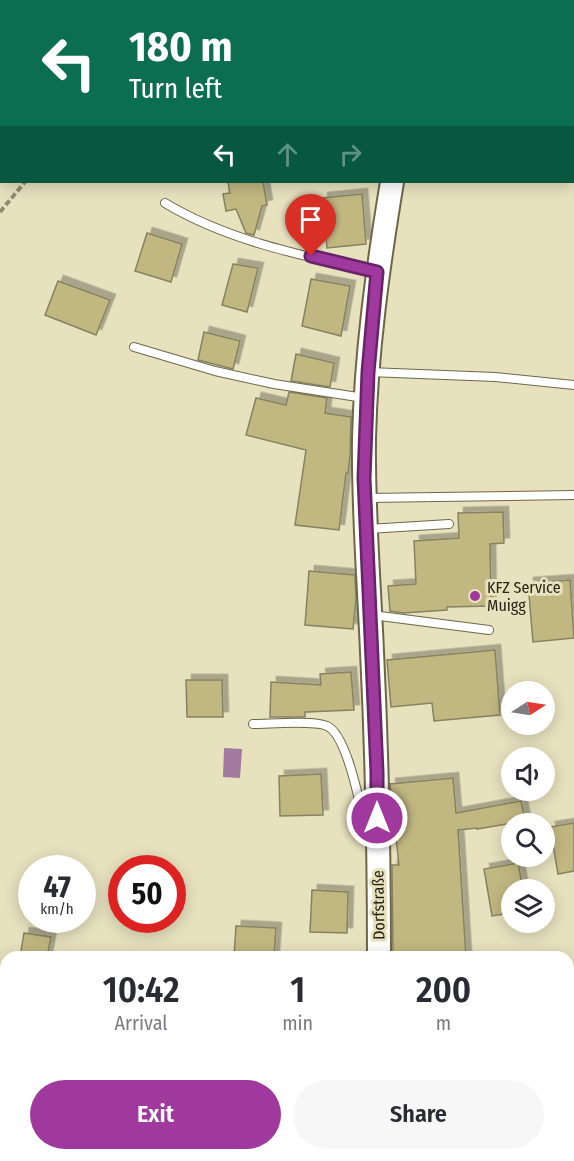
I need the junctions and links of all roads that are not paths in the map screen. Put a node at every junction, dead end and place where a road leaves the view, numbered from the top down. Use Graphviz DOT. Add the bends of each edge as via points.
graph roads {
  1 [pos="392,183"];
  2 [pos="165,202"];
  3 [pos="377,272"];
  4 [pos="134,347"];
  5 [pos="368,372"];
  6 [pos="574,385"];
  7 [pos="366,398"];
  8 [pos="574,495"];
  9 [pos="365,498"];
  10 [pos="449,524"];
  11 [pos="367,529"];
  12 [pos="370,615"];
  13 [pos="489,630"];
  14 [pos="253,724"];
  15 [pos="377,841"];
  16 [pos="379,951"];
  1 -- 3 [label="main road, Dorfstraße"];
  2 -- 3 [label="lane" via="241,237"];
  3 -- 5 [label="main road, Dorfstraße"];
  4 -- 7 [label="lane" via="274,384"];
  5 -- 6 [label="lane" via="495,377"];
  5 -- 7 [label="main road, Dorfstraße"];
  7 -- 9 [label="main road, Dorfstraße"];
  8 -- 9 [label="lane"];
  9 -- 11 [label="main road, Dorfstraße"];
  10 -- 11 [label="lane"];
  11 -- 12 [label="main road, Dorfstraße"];
  12 -- 13 [label="lane"];
  12 -- 15 [label="main road, Dorfstraße"];
  14 -- 15 [label="lane" via="320,724 334,730 347,756 368,834"];
  15 -- 16 [label="main road, Dorfstraße"];
}
